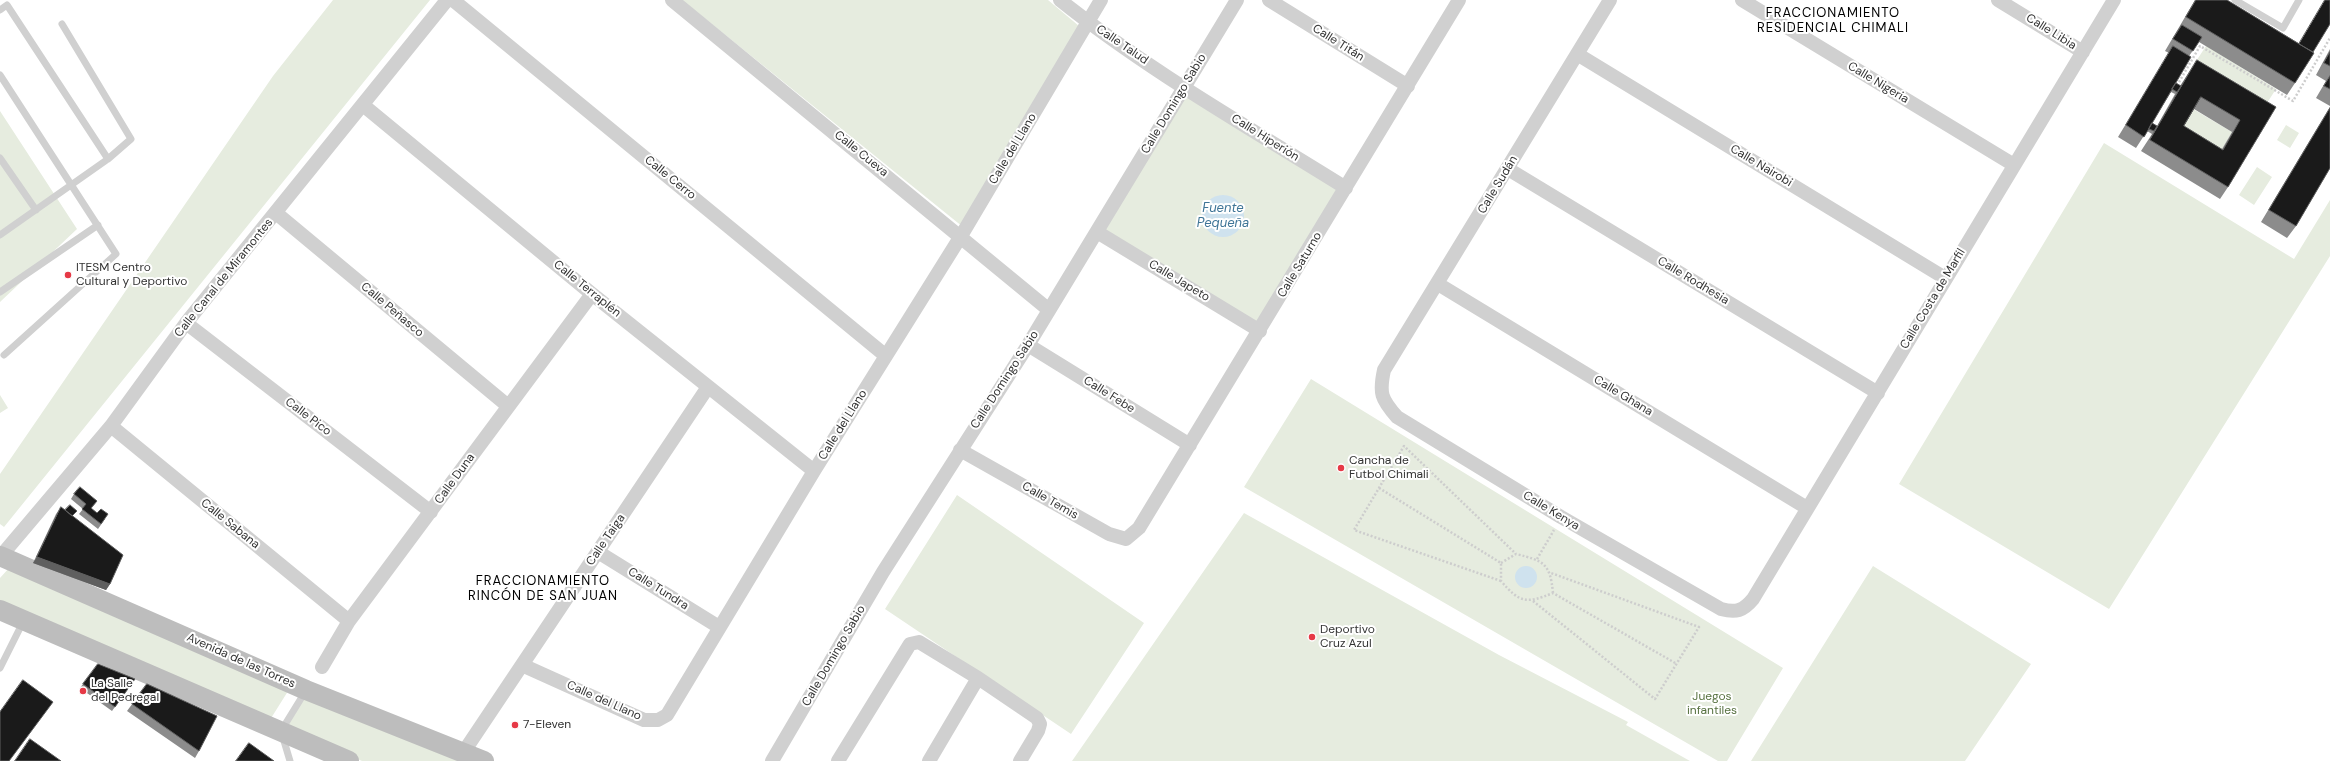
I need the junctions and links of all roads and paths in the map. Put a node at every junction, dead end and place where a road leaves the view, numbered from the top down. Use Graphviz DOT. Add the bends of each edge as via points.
graph roads {
  1 [pos="447,0"];
  2 [pos="453,0"];
  3 [pos="672,0"];
  4 [pos="1060,0"];
  5 [pos="1101,0"];
  6 [pos="1237,0"];
  7 [pos="1269,0"];
  8 [pos="1459,0"];
  9 [pos="1610,0"];
  10 [pos="1742,0"];
  11 [pos="1998,0"];
  12 [pos="2114,0"];
  13 [pos="2235,0"];
  14 [pos="2299,0"];
  15 [pos="0,10"];
  16 [pos="1088,22"];
  17 [pos="62,24"];
  18 [pos="2330,38"];
  19 [pos="2084,52"];
  20 [pos="1577,54"];
  21 [pos="0,75"];
  22 [pos="2179,82"];
  23 [pos="1408,86"];
  24 [pos="1185,88"];
  25 [pos="363,105"];
  26 [pos="0,158"];
  27 [pos="108,159"];
  28 [pos="2014,165"];
  29 [pos="1508,169"];
  30 [pos="73,184"];
  31 [pos="1346,188"];
  32 [pos="36,210"];
  33 [pos="276,213"];
  34 [pos="98,225"];
  35 [pos="1097,232"];
  36 [pos="1,233"];
  37 [pos="962,236"];
  38 [pos="1945,278"];
  39 [pos="1438,284"];
  40 [pos="0,292"];
  41 [pos="592,294"];
  42 [pos="1049,310"];
  43 [pos="186,323"];
  44 [pos="1260,331"];
  45 [pos="1028,345"];
  46 [pos="4,355"];
  47 [pos="886,356"];
  48 [pos="1384,370"];
  49 [pos="708,387"];
  50 [pos="1878,393"];
  51 [pos="508,406"];
  52 [pos="111,426"];
  53 [pos="1190,445"];
  54 [pos="960,450"];
  55 [pos="814,471"];
  56 [pos="1379,488"];
  57 [pos="1807,508"];
  58 [pos="431,512"];
  59 [pos="1561,517"];
  60 [pos="1139,528"];
  61 [pos="598,552"];
  62 [pos="1516,554"];
  63 [pos="0,557"];
  64 [pos="1537,559"];
  65 [pos="1501,563"];
  66 [pos="1551,573"];
  67 [pos="1501,581"];
  68 [pos="1553,592"];
  69 [pos="1753,599"];
  70 [pos="1533,601"];
  71 [pos="0,610"];
  72 [pos="24,620"];
  73 [pos="349,621"];
  74 [pos="718,627"];
  75 [pos="1677,664"];
  76 [pos="522,665"];
  77 [pos="322,667"];
  78 [pos="0,668"];
  79 [pos="978,678"];
  80 [pos="306,690"];
  81 [pos="281,731"];
  82 [pos="463,753"];
  83 [pos="290,761"];
  84 [pos="349,761"];
  85 [pos="484,761"];
  86 [pos="772,761"];
  87 [pos="838,761"];
  88 [pos="929,761"];
  89 [pos="1020,761"];
  1 -- 25 [label="street, Calle Canal de Miramontes"];
  2 -- 47 [label="street, Calle Cerro"];
  3 -- 37 [label="street, Calle Cueva"];
  4 -- 16 [label="street, Calle Talud"];
  5 -- 16 [label="street, Calle del Llano"];
  6 -- 24 [label="street, Calle Domingo Sabio"];
  7 -- 23 [label="street, Calle Titán"];
  8 -- 23 [label="street, Calle Saturno"];
  9 -- 20 [label="street, Calle Sudán"];
  10 -- 28 [label="street, Calle Nigeria"];
  11 -- 19 [label="street, Calle Libia"];
  12 -- 19 [label="street, Calle Costa de Marfil"];
  13 -- 14 [label="lane" via="2283,28"];
  15 -- 27 [label="lane" via="7,5"];
  16 -- 24 [label="street, Calle Talud"];
  16 -- 37 [label="street, Calle del Llano"];
  17 -- 27 [label="lane" via="131,139"];
  18 -- 22 [label="path" via="2293,101 2200,46"];
  19 -- 28 [label="street, Calle Costa de Marfil"];
  20 -- 29 [label="street, Calle Sudán"];
  20 -- 38 [label="street, Calle Nairobi"];
  21 -- 30 [label="lane"];
  23 -- 31 [label="street, Calle Saturno"];
  24 -- 31 [label="street, Calle Hiperión"];
  24 -- 35 [label="street, Calle Domingo Sabio"];
  25 -- 33 [label="street, Calle Canal de Miramontes"];
  25 -- 41 [label="street, Calle Terraplén"];
  26 -- 32 [label="lane"];
  27 -- 30 [label="lane"];
  28 -- 38 [label="street, Calle Costa de Marfil"];
  29 -- 39 [label="street, Calle Sudán"];
  29 -- 50 [label="street, Calle Rodhesia"];
  30 -- 32 [label="lane"];
  30 -- 34 [label="lane"];
  31 -- 44 [label="street, Calle Saturno"];
  32 -- 36 [label="lane"];
  33 -- 43 [label="street, Calle Canal de Miramontes"];
  33 -- 51 [label="street, Calle Peñasco"];
  34 -- 40 [label="lane"];
  34 -- 46 [label="lane" via="116,254"];
  35 -- 42 [label="street, Calle Domingo Sabio"];
  35 -- 44 [label="street, Calle Japeto"];
  37 -- 42 [label="street, Calle Cueva"];
  37 -- 47 [label="street, Calle del Llano"];
  38 -- 50 [label="street, Calle Costa de Marfil"];
  39 -- 48 [label="street, Calle Sudán"];
  39 -- 57 [label="street, Calle Ghana"];
  41 -- 49 [label="street, Calle Terraplén"];
  41 -- 51 [label="street, Calle Duna"];
  42 -- 45 [label="street, Calle Domingo Sabio"];
  43 -- 52 [label="street, Calle Canal de Miramontes"];
  43 -- 58 [label="street, Calle Pico"];
  44 -- 53 [label="street, Calle Saturno"];
  45 -- 53 [label="street, Calle Febe"];
  45 -- 54 [label="street, Calle Domingo Sabio"];
  47 -- 55 [label="street, Calle del Llano"];
  48 -- 59 [label="street, Calle Kenya" via="1381,395 1397,417"];
  49 -- 55 [label="street, Calle Terraplén"];
  49 -- 61 [label="street, Calle Taiga"];
  50 -- 57 [label="street, Calle Costa de Marfil"];
  51 -- 58 [label="street, Calle Duna"];
  52 -- 63 [label="street, Calle Canal de Miramontes"];
  52 -- 73 [label="street, Calle Sabana"];
  53 -- 60 [label="street, Calle Saturno"];
  54 -- 60 [label="street, Calle Temis" via="1109,534 1126,539"];
  54 -- 86 [label="street, Calle Domingo Sabio" via="883,572"];
  55 -- 74 [label="street, Calle del Llano"];
  56 -- 62 [label="path" via="1404,446"];
  56 -- 65 [label="path"];
  56 -- 67 [label="path" via="1354,530"];
  57 -- 69 [label="street, Calle Costa de Marfil"];
  58 -- 73 [label="street, Calle Duna"];
  59 -- 64 [label="path"];
  59 -- 69 [label="street, Calle Kenya" via="1721,609 1733,612 1744,609"];
  61 -- 74 [label="street, Calle Tundra"];
  61 -- 76 [label="street, Calle Taiga"];
  62 -- 64 [label="path"];
  62 -- 65 [label="path"];
  63 -- 80 [label="street, Avenida de las Torres"];
  64 -- 66 [label="path"];
  65 -- 67 [label="path"];
  66 -- 68 [label="path"];
  66 -- 75 [label="path" via="1699,627"];
  67 -- 70 [label="path" via="1514,596"];
  68 -- 70 [label="path"];
  68 -- 75 [label="path"];
  70 -- 75 [label="path" via="1655,699"];
  71 -- 72 [label="street"];
  72 -- 78 [label="lane"];
  72 -- 81 [label="street"];
  73 -- 77 [label="street, Calle Duna"];
  74 -- 76 [label="street, Calle del Llano" via="667,715 658,720 644,720"];
  76 -- 82 [label="street, Calle Taiga"];
  79 -- 87 [label="street" via="928,646 918,642 910,644"];
  79 -- 88 [label="street"];
  79 -- 89 [label="street" via="1036,718 1040,724"];
  80 -- 81 [label="lane"];
  80 -- 82 [label="street, Avenida de las Torres"];
  81 -- 83 [label="lane"];
  81 -- 84 [label="street"];
  82 -- 85 [label="street, Avenida de las Torres"];
}
